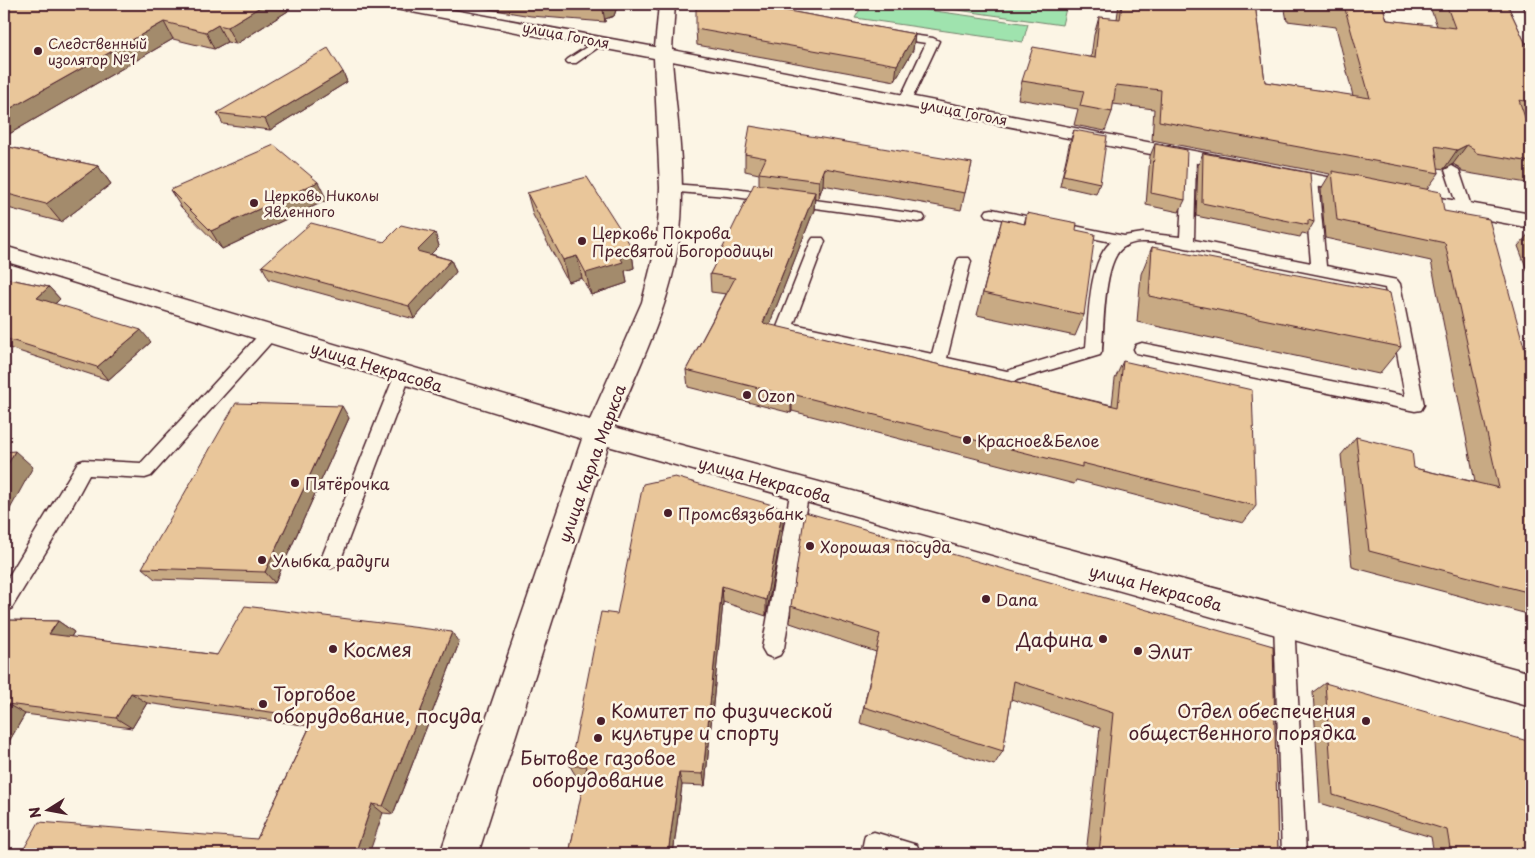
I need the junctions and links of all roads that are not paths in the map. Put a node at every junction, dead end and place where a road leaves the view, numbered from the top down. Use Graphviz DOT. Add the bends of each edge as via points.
graph roads {
  1 [pos="396,4"];
  2 [pos="667,4"];
  3 [pos="1513,4"];
  4 [pos="877,32"];
  5 [pos="1531,38"];
  6 [pos="599,42"];
  7 [pos="663,54"];
  8 [pos="572,61"];
  9 [pos="905,101"];
  10 [pos="1190,156"];
  11 [pos="1452,170"];
  12 [pos="1311,180"];
  13 [pos="671,188"];
  14 [pos="1465,209"];
  15 [pos="992,213"];
  16 [pos="918,218"];
  17 [pos="1531,221"];
  18 [pos="818,240"];
  19 [pos="1127,241"];
  20 [pos="1187,243"];
  21 [pos="4,253"];
  22 [pos="964,261"];
  23 [pos="1319,269"];
  24 [pos="270,334"];
  25 [pos="1142,349"];
  26 [pos="938,362"];
  27 [pos="403,374"];
  28 [pos="598,433"];
  29 [pos="800,489"];
  30 [pos="331,559"];
  31 [pos="4,602"];
  32 [pos="1284,622"];
  33 [pos="773,648"];
  34 [pos="1531,690"];
  35 [pos="1299,853"];
  36 [pos="460,854"];
  37 [pos="873,854"];
  38 [pos="908,854"];
  1 -- 6 [label="street, улица Гоголя"];
  2 -- 7 [label="street, улица Карла Маркса"];
  3 -- 5 [label="street"];
  4 -- 9 [label="lane" via="933,41"];
  6 -- 7 [label="street, улица Гоголя"];
  6 -- 8 [label="lane"];
  7 -- 9 [label="street, улица Гоголя"];
  7 -- 13 [label="street, улица Карла Маркса"];
  9 -- 10 [label="street, улица Гоголя"];
  10 -- 12 [label="street, улица Гоголя"];
  10 -- 20 [label="lane"];
  11 -- 14 [label="lane"];
  12 -- 14 [label="street, улица Гоголя"];
  12 -- 23 [label="lane"];
  13 -- 16 [label="lane" via="727,192"];
  13 -- 28 [label="street, улица Карла Маркса" via="668,242 654,302"];
  14 -- 17 [label="street, улица Гоголя"];
  15 -- 19 [label="lane"];
  18 -- 26 [label="lane" via="785,328"];
  19 -- 20 [label="lane" via="1152,237"];
  19 -- 26 [label="lane" via="1108,253 1094,351 1007,377"];
  20 -- 23 [label="lane"];
  21 -- 24 [label="street, улица Некрасова"];
  22 -- 26 [label="lane"];
  23 -- 25 [label="lane" via="1392,284 1415,405"];
  24 -- 27 [label="street, улица Некрасова"];
  24 -- 31 [label="lane" via="145,471 84,467"];
  27 -- 28 [label="street, улица Некрасова"];
  27 -- 30 [label="lane"];
  28 -- 29 [label="street, улица Некрасова"];
  28 -- 36 [label="street, улица Карла Маркса"];
  29 -- 32 [label="street, улица Некрасова"];
  29 -- 33 [label="lane"];
  32 -- 34 [label="street, улица Некрасова"];
  32 -- 35 [label="lane"];
  37 -- 38 [label="lane" via="874,844"];
}
